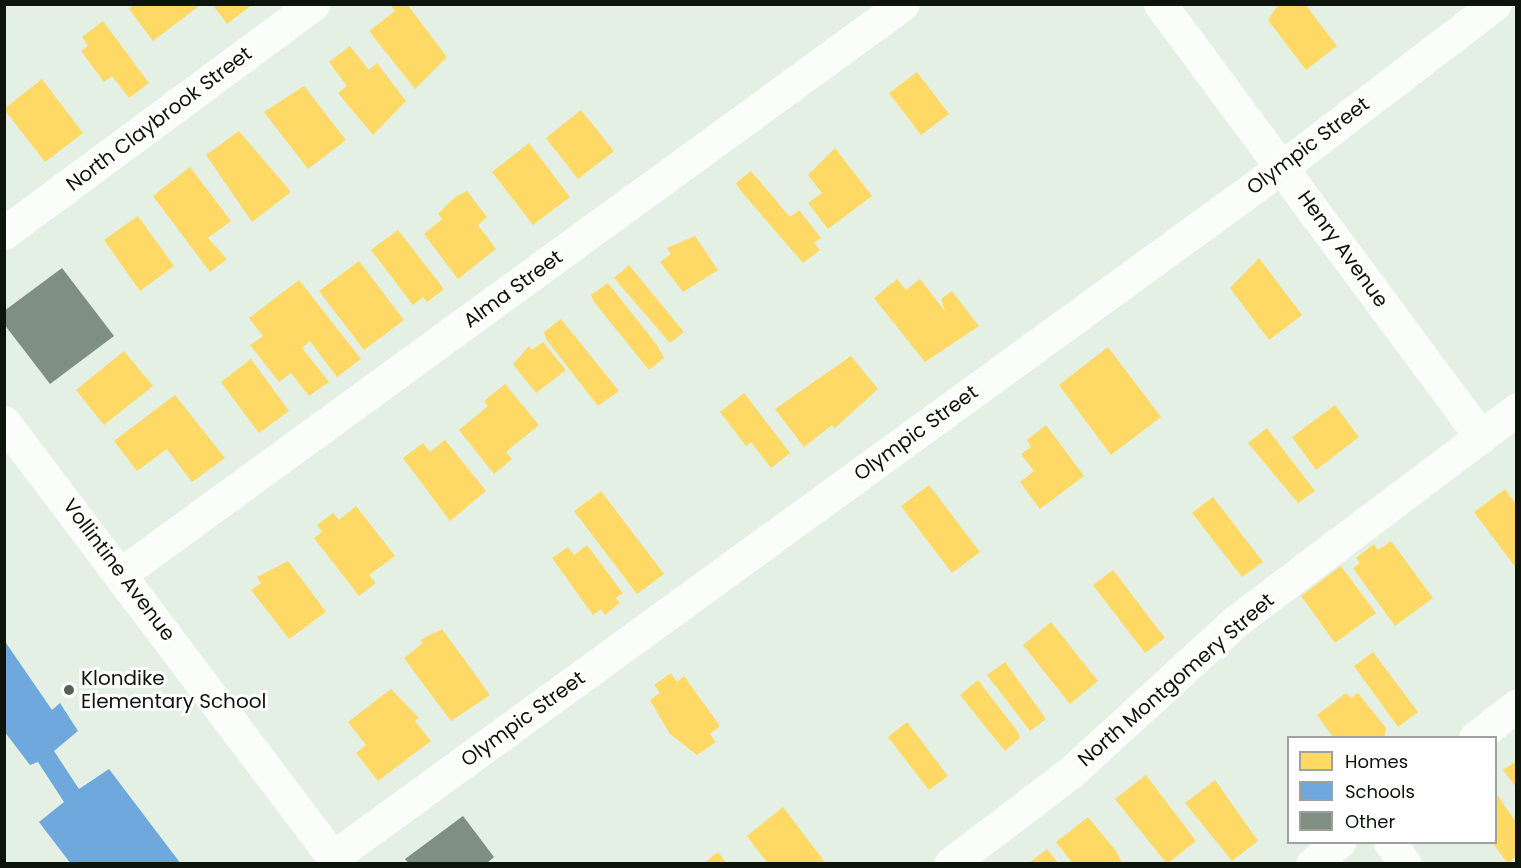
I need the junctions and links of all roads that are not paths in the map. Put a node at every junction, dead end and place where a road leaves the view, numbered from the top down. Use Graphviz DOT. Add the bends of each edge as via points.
graph roads {
  1 [pos="313,4"];
  2 [pos="903,4"];
  3 [pos="1160,4"];
  4 [pos="1495,4"];
  5 [pos="1282,167"];
  6 [pos="4,233"];
  7 [pos="1516,410"];
  8 [pos="4,422"];
  9 [pos="1481,437"];
  10 [pos="122,573"];
  11 [pos="1516,706"];
  12 [pos="1478,736"];
  13 [pos="1338,844"];
  14 [pos="1391,844"];
  15 [pos="336,860"];
  16 [pos="950,864"];
  17 [pos="1312,864"];
  18 [pos="1405,864"];
  1 -- 6 [label="street, North Claybrook Street"];
  2 -- 10 [label="street, Alma Street"];
  3 -- 5 [label="street, Henry Avenue"];
  4 -- 5 [label="street, Olympic Street"];
  5 -- 9 [label="street, Henry Avenue"];
  5 -- 15 [label="street, Olympic Street"];
  7 -- 9 [label="street, North Montgomery Street"];
  8 -- 10 [label="street, Vollintine Avenue"];
  9 -- 16 [label="street, North Montgomery Street" via="1236,621 1070,773"];
  10 -- 15 [label="street, Vollintine Avenue"];
  11 -- 12 [label="street"];
  13 -- 17 [label="street"];
  14 -- 18 [label="street"];
}
